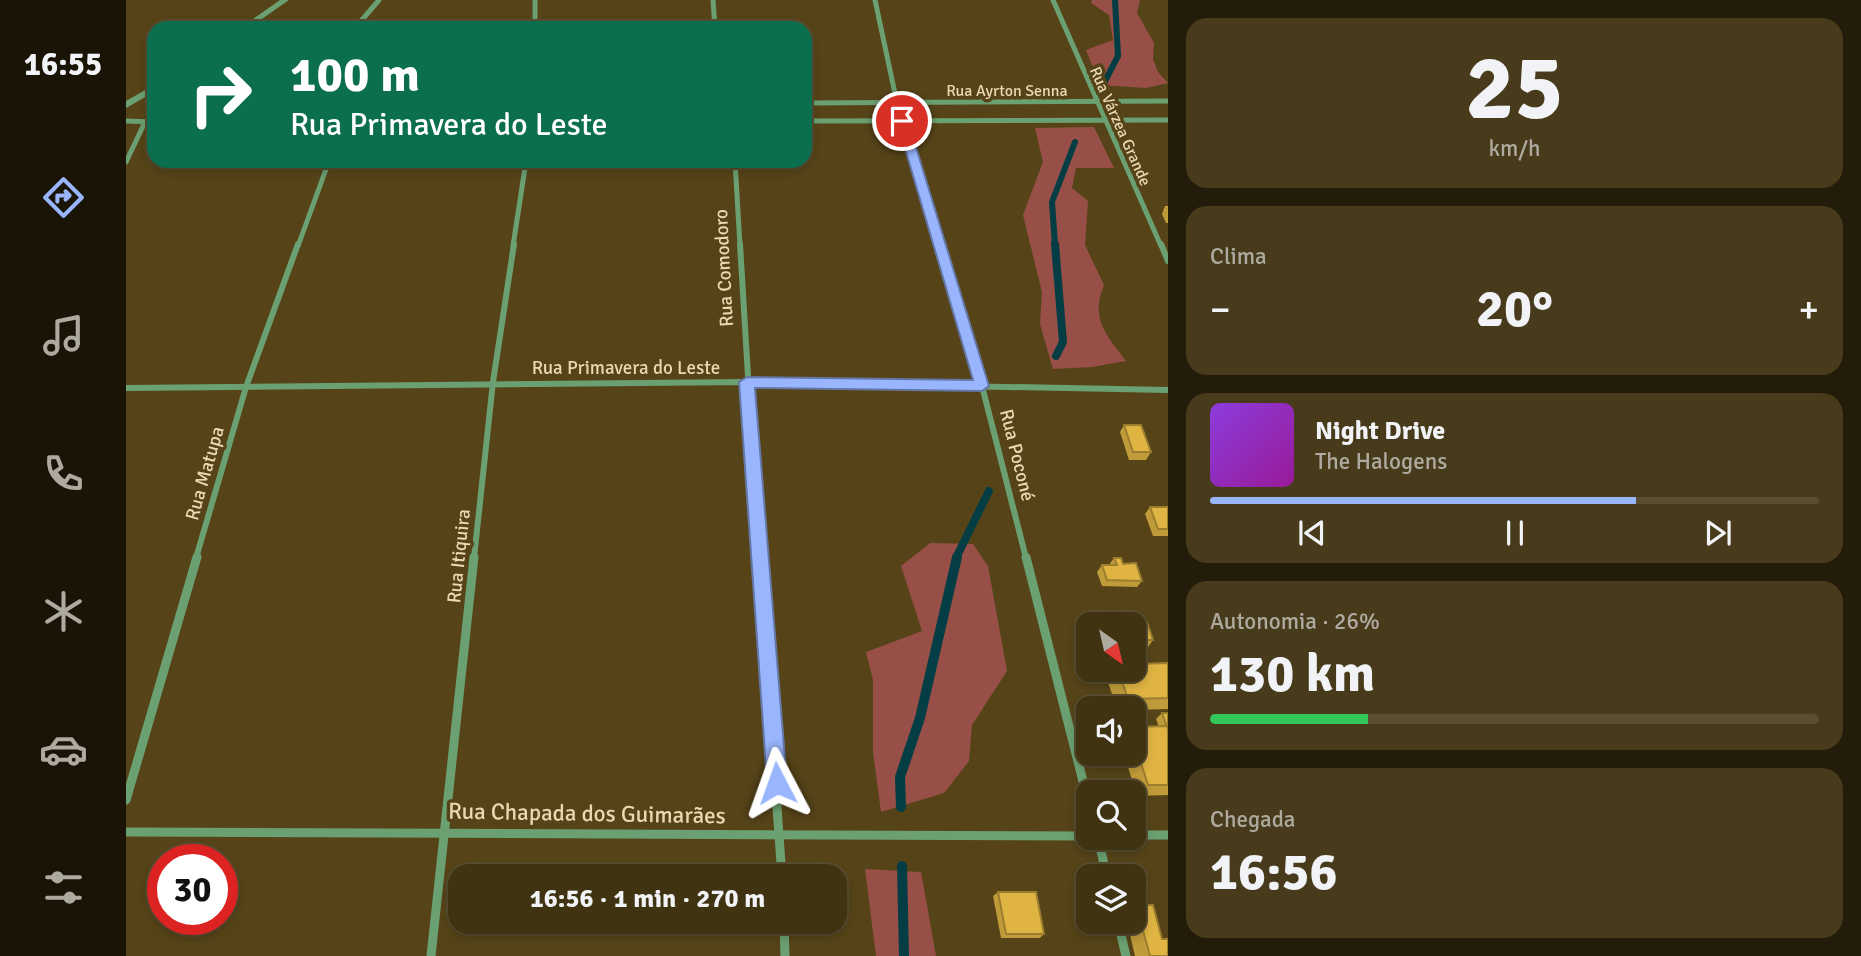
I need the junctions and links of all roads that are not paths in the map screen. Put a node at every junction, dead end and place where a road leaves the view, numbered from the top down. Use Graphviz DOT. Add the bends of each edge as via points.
graph roads {
  1 [pos="285,0"];
  2 [pos="379,0"];
  3 [pos="536,0"];
  4 [pos="713,0"];
  5 [pos="875,0"];
  6 [pos="1053,0"];
  7 [pos="254,21"];
  8 [pos="361,21"];
  9 [pos="535,21"];
  10 [pos="714,21"];
  11 [pos="147,92"];
  12 [pos="1097,101"];
  13 [pos="1168,101"];
  14 [pos="812,103"];
  15 [pos="897,103"];
  16 [pos="126,105"];
  17 [pos="1105,120"];
  18 [pos="1168,120"];
  19 [pos="126,121"];
  20 [pos="812,121"];
  21 [pos="902,121"];
  22 [pos="145,122"];
  23 [pos="126,162"];
  24 [pos="326,168"];
  25 [pos="525,168"];
  26 [pos="735,168"];
  27 [pos="1168,261"];
  28 [pos="493,382"];
  29 [pos="747,382"];
  30 [pos="982,386"];
  31 [pos="126,387"];
  32 [pos="246,387"];
  33 [pos="1168,390"];
  34 [pos="1083,780"];
  35 [pos="126,800"];
  36 [pos="445,830"];
  37 [pos="126,832"];
  38 [pos="1146,835"];
  39 [pos="1168,835"];
  40 [pos="781,836"];
  41 [pos="1076,836"];
  42 [pos="782,864"];
  43 [pos="784,934"];
  44 [pos="1121,934"];
  45 [pos="431,956"];
  46 [pos="785,956"];
  47 [pos="1126,956"];
  1 -- 7 [label="street"];
  2 -- 8 [label="street"];
  3 -- 9 [label="street"];
  4 -- 10 [label="street"];
  5 -- 15 [label="street"];
  6 -- 12 [label="street, Rua Várzea Grande"];
  11 -- 16 [label="street"];
  12 -- 13 [label="street, Rua Ayrton Senna"];
  12 -- 15 [label="street, Rua Ayrton Senna"];
  12 -- 17 [label="street, Rua Várzea Grande"];
  14 -- 15 [label="street, Rua Ayrton Senna"];
  17 -- 18 [label="street, Rua Ayrton Senna"];
  17 -- 21 [label="street, Rua Ayrton Senna"];
  17 -- 27 [label="street, Rua Várzea Grande"];
  19 -- 22 [label="street"];
  20 -- 21 [label="street, Rua Ayrton Senna"];
  21 -- 30 [label="street, Rua Poconé"];
  22 -- 23 [label="street"];
  24 -- 32 [label="street, Rua Matupa"];
  25 -- 28 [label="street, Rua Itiquira"];
  26 -- 29 [label="street, Rua Comodoro"];
  28 -- 29 [label="street, Rua Primavera do Leste"];
  28 -- 32 [label="street, Rua Primavera do Leste"];
  28 -- 36 [label="street, Rua Itiquira"];
  29 -- 30 [label="street, Rua Primavera do Leste"];
  29 -- 40 [label="street, Rua Comodoro"];
  30 -- 33 [label="street, Rua Primavera do Leste"];
  30 -- 34 [label="street, Rua Poconé"];
  31 -- 32 [label="street, Rua Primavera do Leste"];
  32 -- 35 [label="street, Rua Matupa"];
  36 -- 37 [label="street, Rua Chapada dos Guimarães"];
  36 -- 40 [label="street, Rua Chapada dos Guimarães"];
  36 -- 45 [label="street, Rua Itiquira"];
  38 -- 39 [label="street"];
  40 -- 41 [label="street, Rua Chapada dos Guimarães"];
  40 -- 42 [label="street, Rua Comodoro"];
  43 -- 46 [label="street"];
  44 -- 47 [label="street"];
}
